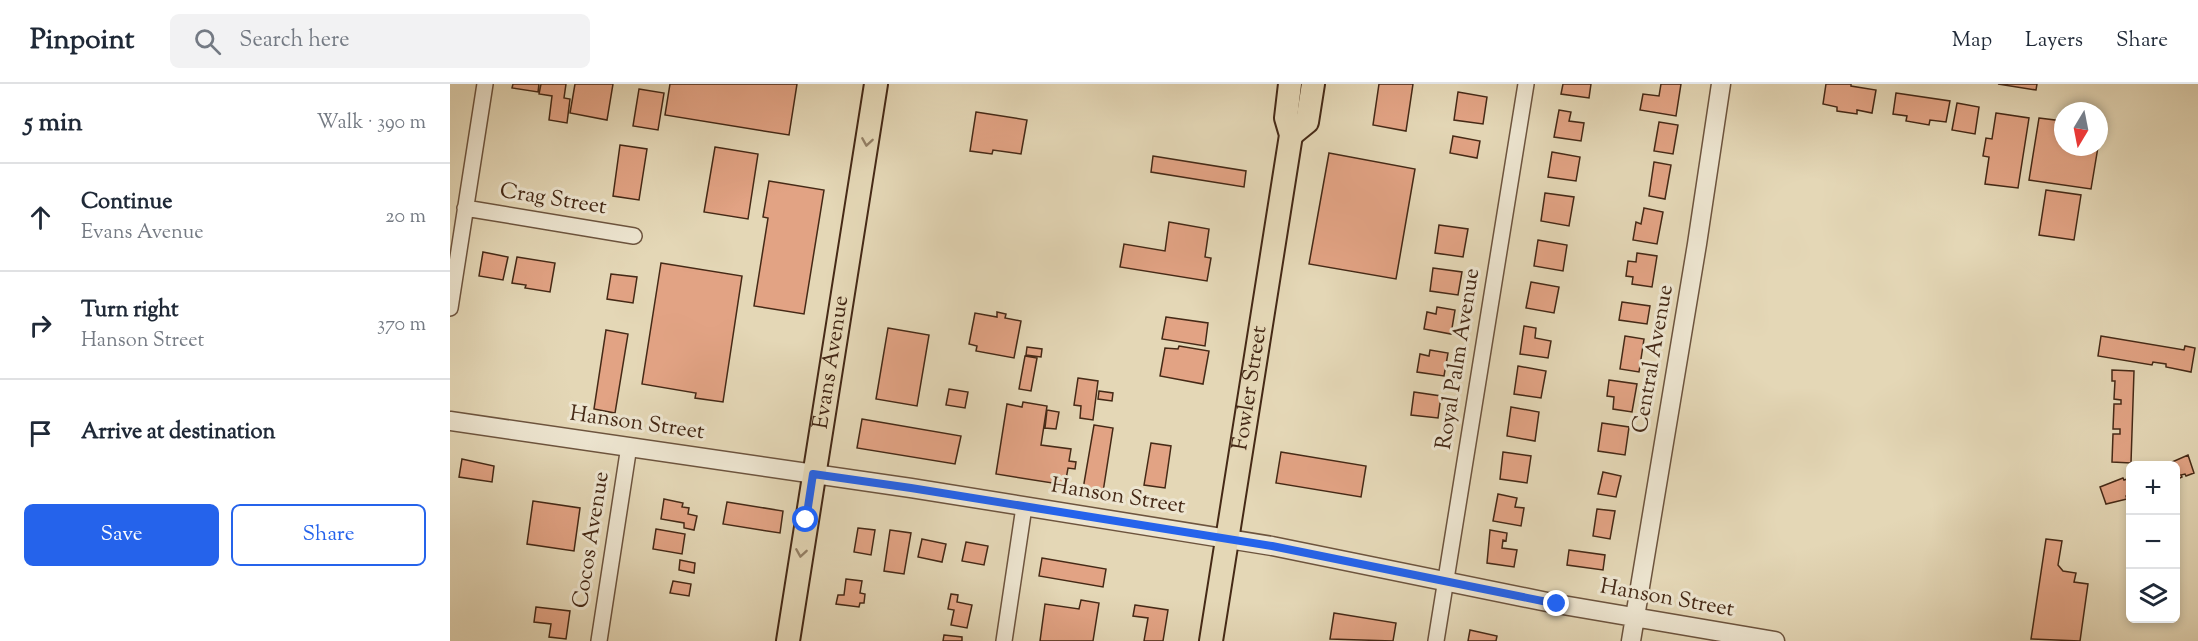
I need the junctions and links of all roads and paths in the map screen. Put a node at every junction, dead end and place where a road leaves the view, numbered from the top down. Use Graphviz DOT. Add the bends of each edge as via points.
graph roads {
  1 [pos="485,84"];
  2 [pos="876,84"];
  3 [pos="1290,84"];
  4 [pos="1526,84"];
  5 [pos="1721,84"];
  6 [pos="1312,85"];
  7 [pos="1291,135"];
  8 [pos="459,214"];
  9 [pos="634,236"];
  10 [pos="450,308"];
  11 [pos="450,421"];
  12 [pos="629,446"];
  13 [pos="813,474"];
  14 [pos="1024,507"];
  15 [pos="1227,539"];
  16 [pos="1446,580"];
  17 [pos="1635,618"];
  18 [pos="599,641"];
  19 [pos="788,641"];
  20 [pos="1004,641"];
  21 [pos="1211,641"];
  22 [pos="1437,641"];
  23 [pos="1631,641"];
  24 [pos="1775,641"];
  1 -- 8 [label="street"];
  2 -- 13 [label="main road, Evans Avenue, one-way"];
  3 -- 7 [label="main road, Fowler Street" via="1286,118"];
  4 -- 16 [label="street, Royal Palm Avenue"];
  5 -- 17 [label="street, Central Avenue"];
  6 -- 7 [label="main road, Fowler Street" via="1307,122"];
  7 -- 15 [label="main road, Fowler Street"];
  8 -- 9 [label="street, Crag Street"];
  8 -- 10 [label="street"];
  11 -- 12 [label="street, Hanson Street"];
  12 -- 13 [label="street, Hanson Street"];
  12 -- 18 [label="street, Cocos Avenue"];
  13 -- 14 [label="street, Hanson Street"];
  13 -- 19 [label="main road, Evans Avenue, one-way"];
  14 -- 15 [label="street, Hanson Street"];
  14 -- 20 [label="street"];
  15 -- 16 [label="street, Hanson Street"];
  15 -- 21 [label="main road, Fowler Street"];
  16 -- 17 [label="street, Hanson Street"];
  16 -- 22 [label="street, Royal Palm Avenue"];
  17 -- 23 [label="street, Central Avenue"];
  17 -- 24 [label="street, Hanson Street"];
}
